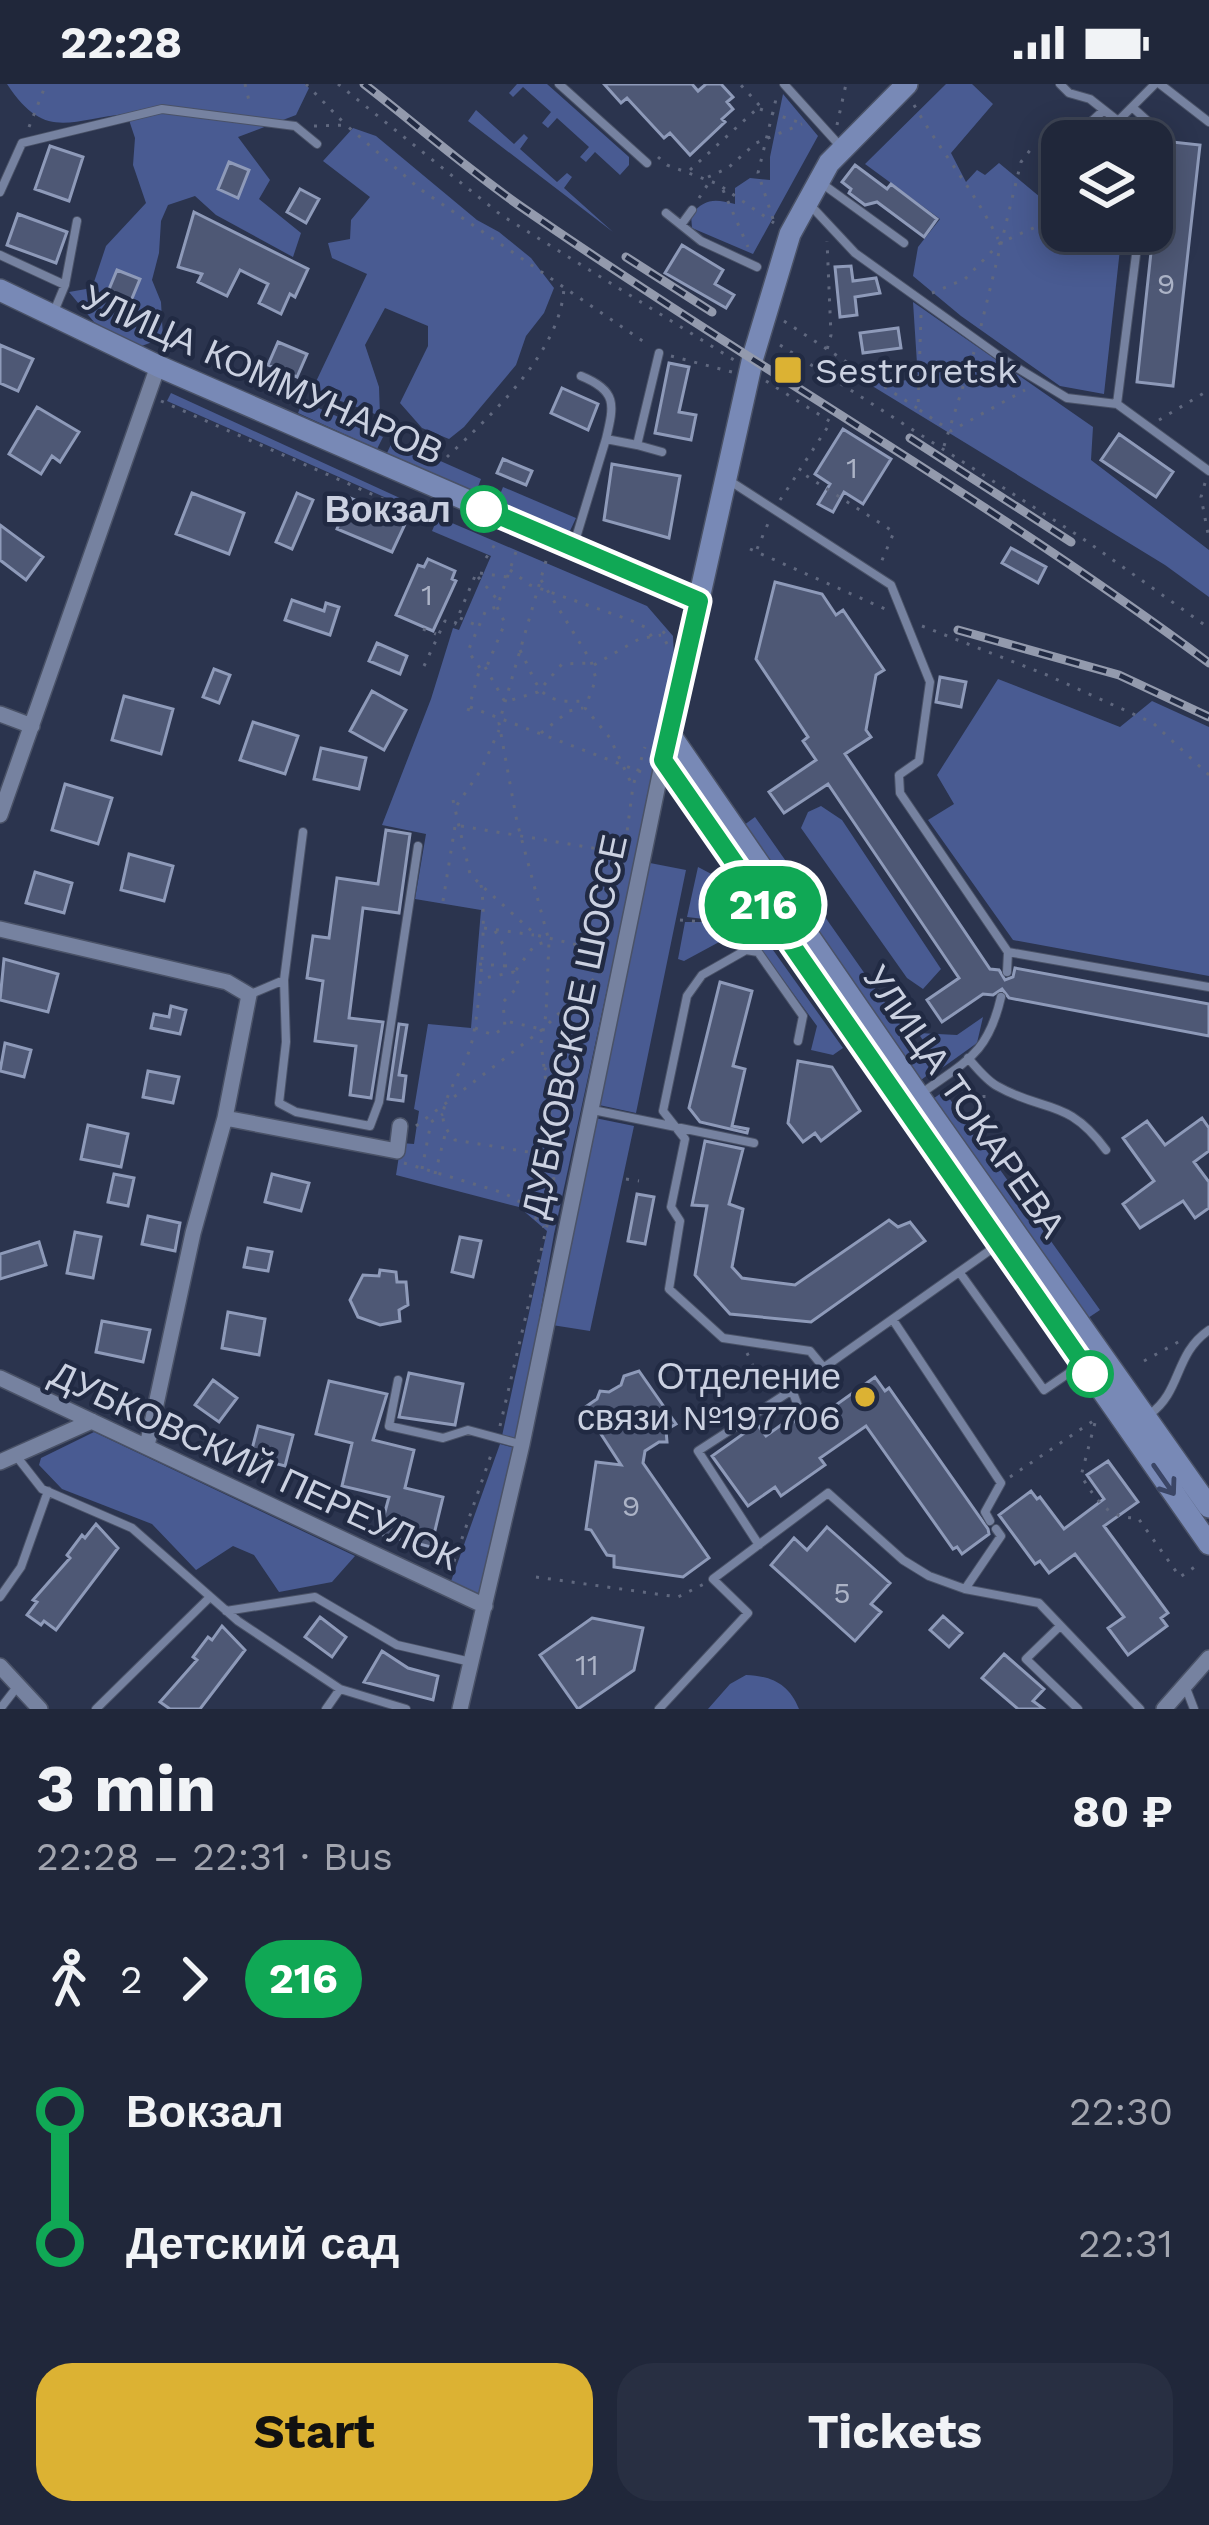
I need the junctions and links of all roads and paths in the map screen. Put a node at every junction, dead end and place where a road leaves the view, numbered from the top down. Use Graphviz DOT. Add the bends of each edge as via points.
graph roads {
  1 [pos="46,84"];
  2 [pos="245,84"];
  3 [pos="306,84"];
  4 [pos="338,84"];
  5 [pos="559,84"];
  6 [pos="740,84"];
  7 [pos="783,84"];
  8 [pos="846,84"];
  9 [pos="1060,84"];
  10 [pos="1157,84"];
  11 [pos="910,94"];
  12 [pos="758,107"];
  13 [pos="1132,107"];
  14 [pos="1104,110"];
  15 [pos="772,116"];
  16 [pos="248,120"];
  17 [pos="1093,120"];
  18 [pos="1147,120"];
  19 [pos="1209,122"];
  20 [pos="346,125"];
  21 [pos="295,126"];
  22 [pos="839,137"];
  23 [pos="766,140"];
  24 [pos="22,143"];
  25 [pos="317,144"];
  26 [pos="1034,145"];
  27 [pos="646,163"];
  28 [pos="708,178"];
  29 [pos="818,180"];
  30 [pos="720,185"];
  31 [pos="0,192"];
  32 [pos="806,202"];
  33 [pos="692,210"];
  34 [pos="666,213"];
  35 [pos="77,221"];
  36 [pos="826,221"];
  37 [pos="681,225"];
  38 [pos="1000,243"];
  39 [pos="904,244"];
  40 [pos="1136,252"];
  41 [pos="0,255"];
  42 [pos="756,266"];
  43 [pos="564,284"];
  44 [pos="64,285"];
  45 [pos="0,290"];
  46 [pos="52,315"];
  47 [pos="780,318"];
  48 [pos="978,340"];
  49 [pos="773,341"];
  50 [pos="829,348"];
  51 [pos="659,353"];
  52 [pos="745,359"];
  53 [pos="158,366"];
  54 [pos="734,372"];
  55 [pos="821,372"];
  56 [pos="581,376"];
  57 [pos="762,379"];
  58 [pos="1037,380"];
  59 [pos="1209,390"];
  60 [pos="148,395"];
  61 [pos="1117,404"];
  62 [pos="918,409"];
  63 [pos="1147,426"];
  64 [pos="951,431"];
  65 [pos="606,439"];
  66 [pos="637,445"];
  67 [pos="942,449"];
  68 [pos="662,452"];
  69 [pos="447,457"];
  70 [pos="1209,471"];
  71 [pos="726,478"];
  72 [pos="428,520"];
  73 [pos="1209,539"];
  74 [pos="498,540"];
  75 [pos="572,548"];
  76 [pos="518,549"];
  77 [pos="750,549"];
  78 [pos="486,558"];
  79 [pos="546,561"];
  80 [pos="511,574"];
  81 [pos="478,575"];
  82 [pos="876,575"];
  83 [pos="541,578"];
  84 [pos="538,588"];
  85 [pos="549,592"];
  86 [pos="864,599"];
  87 [pos="699,601"];
  88 [pos="498,604"];
  89 [pos="458,617"];
  90 [pos="905,619"];
  91 [pos="478,626"];
  92 [pos="670,627"];
  93 [pos="1209,628"];
  94 [pos="423,629"];
  95 [pos="662,634"];
  96 [pos="438,635"];
  97 [pos="652,637"];
  98 [pos="520,650"];
  99 [pos="667,651"];
  100 [pos="592,664"];
  101 [pos="424,666"];
  102 [pos="483,667"];
  103 [pos="541,689"];
  104 [pos="505,702"];
  105 [pos="585,704"];
  106 [pos="0,714"];
  107 [pos="501,718"];
  108 [pos="32,726"];
  109 [pos="500,728"];
  110 [pos="540,733"];
  111 [pos="669,733"];
  112 [pos="646,740"];
  113 [pos="625,765"];
  114 [pos="656,767"];
  115 [pos="638,770"];
  116 [pos="1209,775"];
  117 [pos="633,786"];
  118 [pos="453,800"];
  119 [pos="455,808"];
  120 [pos="0,815"];
  121 [pos="458,816"];
  122 [pos="460,826"];
  123 [pos="303,832"];
  124 [pos="521,837"];
  125 [pos="418,846"];
  126 [pos="622,853"];
  127 [pos="643,856"];
  128 [pos="621,877"];
  129 [pos="481,885"];
  130 [pos="443,901"];
  131 [pos="680,920"];
  132 [pos="759,927"];
  133 [pos="483,928"];
  134 [pos="0,929"];
  135 [pos="494,930"];
  136 [pos="536,935"];
  137 [pos="549,939"];
  138 [pos="1008,952"];
  139 [pos="612,962"];
  140 [pos="479,964"];
  141 [pos="508,967"];
  142 [pos="514,972"];
  143 [pos="1006,972"];
  144 [pos="506,974"];
  145 [pos="478,979"];
  146 [pos="284,980"];
  147 [pos="608,982"];
  148 [pos="1209,987"];
  149 [pos="250,994"];
  150 [pos="1001,997"];
  151 [pos="507,1022"];
  152 [pos="474,1028"];
  153 [pos="543,1029"];
  154 [pos="798,1041"];
  155 [pos="968,1058"];
  156 [pos="543,1066"];
  157 [pos="984,1075"];
  158 [pos="583,1086"];
  159 [pos="448,1101"];
  160 [pos="911,1101"];
  161 [pos="584,1106"];
  162 [pos="443,1114"];
  163 [pos="225,1118"];
  164 [pos="400,1126"];
  165 [pos="674,1127"];
  166 [pos="446,1129"];
  167 [pos="983,1134"];
  168 [pos="754,1143"];
  169 [pos="555,1148"];
  170 [pos="397,1150"];
  171 [pos="1106,1150"];
  172 [pos="555,1156"];
  173 [pos="424,1159"];
  174 [pos="438,1162"];
  175 [pos="422,1171"];
  176 [pos="435,1174"];
  177 [pos="626,1179"];
  178 [pos="640,1181"];
  179 [pos="528,1211"];
  180 [pos="550,1211"];
  181 [pos="545,1228"];
  182 [pos="1008,1237"];
  183 [pos="960,1273"];
  184 [pos="892,1320"];
  185 [pos="1209,1330"];
  186 [pos="1194,1340"];
  187 [pos="740,1341"];
  188 [pos="1092,1358"];
  189 [pos="1144,1361"];
  190 [pos="824,1368"];
  191 [pos="0,1378"];
  192 [pos="398,1379"];
  193 [pos="792,1390"];
  194 [pos="770,1404"];
  195 [pos="800,1414"];
  196 [pos="92,1421"];
  197 [pos="1137,1423"];
  198 [pos="497,1438"];
  199 [pos="522,1444"];
  200 [pos="147,1446"];
  201 [pos="17,1457"];
  202 [pos="0,1462"];
  203 [pos="1001,1483"];
  204 [pos="48,1491"];
  205 [pos="1209,1507"];
  206 [pos="759,1545"];
  207 [pos="1204,1554"];
  208 [pos="536,1577"];
  209 [pos="713,1579"];
  210 [pos="445,1587"];
  211 [pos="965,1589"];
  212 [pos="0,1597"];
  213 [pos="209,1598"];
  214 [pos="485,1606"];
  215 [pos="225,1611"];
  216 [pos="1060,1626"];
  217 [pos="1209,1658"];
  218 [pos="472,1662"];
  219 [pos="0,1666"];
  220 [pos="18,1685"];
  221 [pos="1185,1685"];
  222 [pos="340,1689"];
  223 [pos="0,1709"];
  224 [pos="40,1709"];
  225 [pos="96,1709"];
  226 [pos="326,1709"];
  227 [pos="406,1709"];
  228 [pos="460,1709"];
  229 [pos="658,1709"];
  230 [pos="1078,1709"];
  231 [pos="1140,1709"];
  232 [pos="1165,1709"];
  233 [pos="1194,1709"];
  1 -- 24 [label="path"];
  2 -- 16 [label="path"];
  3 -- 20 [label="path"];
  4 -- 52 [label="path" via="501,215"];
  5 -- 27 [label="lane"];
  6 -- 12 [label="path"];
  7 -- 15 [label="path"];
  7 -- 22 [label="lane"];
  8 -- 22 [label="path"];
  9 -- 14 [label="lane"];
  10 -- 13 [label="lane"];
  10 -- 19 [label="lane"];
  11 -- 22 [label="main road, ДУБКОВСКОЕ ШОССЕ"];
  11 -- 38 [label="path"];
  12 -- 15 [label="path"];
  12 -- 28 [label="path" via="688,171"];
  13 -- 14 [label="lane" via="1118,121"];
  13 -- 18 [label="lane"];
  14 -- 17 [label="lane"];
  15 -- 23 [label="path"];
  15 -- 23 [label="path" via="803,124"];
  16 -- 21 [label="lane"];
  16 -- 24 [label="lane" via="162,109"];
  20 -- 21 [label="path"];
  20 -- 43 [label="path" via="420,189"];
  21 -- 25 [label="lane"];
  22 -- 29 [label="main road, ДУБКОВСКОЕ ШОССЕ"];
  23 -- 28 [label="path"];
  23 -- 30 [label="path" via="758,173 774,225"];
  24 -- 31 [label="lane"];
  26 -- 38 [label="path" via="1021,162"];
  28 -- 30 [label="path"];
  28 -- 33 [label="path"];
  29 -- 32 [label="main road, ДУБКОВСКОЕ ШОССЕ"];
  29 -- 39 [label="lane"];
  30 -- 42 [label="path"];
  32 -- 36 [label="lane"];
  32 -- 52 [label="main road, ДУБКОВСКОЕ ШОССЕ"];
  33 -- 37 [label="lane"];
  34 -- 37 [label="lane"];
  35 -- 44 [label="lane"];
  36 -- 48 [label="lane" via="855,253"];
  36 -- 50 [label="path"];
  37 -- 42 [label="lane"];
  38 -- 48 [label="path"];
  40 -- 61 [label="lane"];
  41 -- 44 [label="lane"];
  43 -- 51 [label="path"];
  43 -- 69 [label="path" via="563,309 527,371"];
  44 -- 46 [label="lane"];
  45 -- 46 [label="main road, УЛИЦА КОММУНАРОВ"];
  46 -- 53 [label="main road, УЛИЦА КОММУНАРОВ"];
  47 -- 50 [label="path"];
  48 -- 58 [label="lane"];
  48 -- 64 [label="path"];
  49 -- 55 [label="path"];
  50 -- 55 [label="path"];
  50 -- 62 [label="path"];
  51 -- 54 [label="path"];
  51 -- 66 [label="lane"];
  52 -- 71 [label="main road, ДУБКОВСКОЕ ШОССЕ"];
  53 -- 60 [label="street"];
  53 -- 75 [label="main road, УЛИЦА КОММУНАРОВ"];
  55 -- 67 [label="path"];
  56 -- 65 [label="lane" via="610,398"];
  57 -- 82 [label="path" via="831,422 799,472 894,532"];
  58 -- 61 [label="lane" via="1067,398"];
  58 -- 64 [label="path"];
  59 -- 63 [label="path"];
  60 -- 72 [label="path"];
  60 -- 108 [label="street"];
  61 -- 63 [label="lane"];
  63 -- 70 [label="lane"];
  64 -- 67 [label="path"];
  65 -- 66 [label="lane"];
  65 -- 75 [label="lane"];
  66 -- 68 [label="lane"];
  67 -- 93 [label="path"];
  70 -- 73 [label="path" via="1201,497"];
  71 -- 82 [label="lane"];
  71 -- 87 [label="main road, ДУБКОВСКОЕ ШОССЕ"];
  74 -- 78 [label="path"];
  75 -- 87 [label="main road, УЛИЦА КОММУНАРОВ"];
  76 -- 80 [label="path"];
  77 -- 86 [label="path"];
  79 -- 83 [label="path"];
  80 -- 81 [label="path"];
  80 -- 84 [label="path"];
  80 -- 88 [label="path"];
  81 -- 88 [label="path"];
  81 -- 89 [label="path"];
  82 -- 86 [label="path"];
  82 -- 90 [label="lane" via="891,585"];
  83 -- 84 [label="path"];
  83 -- 85 [label="path"];
  84 -- 85 [label="path"];
  84 -- 98 [label="path"];
  85 -- 97 [label="path" via="630,620"];
  85 -- 100 [label="path"];
  86 -- 90 [label="path"];
  87 -- 111 [label="main road, ДУБКОВСКОЕ ШОССЕ"];
  88 -- 91 [label="path"];
  88 -- 102 [label="path" via="506,623"];
  89 -- 91 [label="path"];
  89 -- 96 [label="path" via="455,624 445,620"];
  90 -- 116 [label="path" via="1153,723"];
  90 -- 138 [label="lane" via="930,682 919,760 899,775 900,793"];
  91 -- 102 [label="path" via="468,652"];
  92 -- 95 [label="path"];
  94 -- 96 [label="path"];
  95 -- 97 [label="path"];
  95 -- 99 [label="path"];
  96 -- 101 [label="path"];
  97 -- 100 [label="path"];
  98 -- 103 [label="path"];
  98 -- 104 [label="path"];
  100 -- 103 [label="path" via="562,664"];
  100 -- 105 [label="path" via="596,679"];
  102 -- 104 [label="path"];
  102 -- 107 [label="path" via="469,709"];
  103 -- 104 [label="path"];
  103 -- 105 [label="path" via="552,701"];
  104 -- 107 [label="path"];
  105 -- 110 [label="path"];
  105 -- 113 [label="path"];
  106 -- 108 [label="street"];
  107 -- 109 [label="path"];
  107 -- 110 [label="path"];
  108 -- 120 [label="street"];
  109 -- 119 [label="path"];
  109 -- 124 [label="path"];
  110 -- 113 [label="path"];
  111 -- 114 [label="main road, ДУБКОВСКОЕ ШОССЕ"];
  111 -- 160 [label="main road, УЛИЦА ТОКАРЕВА"];
  112 -- 115 [label="path"];
  113 -- 115 [label="path"];
  113 -- 117 [label="path"];
  114 -- 115 [label="path"];
  114 -- 127 [label="street, ДУБКОВСКОЕ ШОССЕ"];
  114 -- 160 [label="main road, УЛИЦА ТОКАРЕВА"];
  115 -- 117 [label="path"];
  117 -- 126 [label="path"];
  118 -- 119 [label="path"];
  119 -- 121 [label="path"];
  121 -- 122 [label="path"];
  121 -- 130 [label="path"];
  122 -- 124 [label="path"];
  122 -- 129 [label="path" via="470,874"];
  123 -- 146 [label="lane"];
  124 -- 126 [label="path"];
  124 -- 137 [label="path"];
  125 -- 146 [label="lane" via="370,1126 279,1103"];
  126 -- 127 [label="path"];
  126 -- 128 [label="path"];
  127 -- 161 [label="street, ДУБКОВСКОЕ ШОССЕ"];
  129 -- 133 [label="path"];
  129 -- 136 [label="path"];
  131 -- 132 [label="path"];
  133 -- 135 [label="path"];
  133 -- 140 [label="path"];
  134 -- 149 [label="street"];
  135 -- 136 [label="path"];
  135 -- 141 [label="path"];
  136 -- 137 [label="path"];
  137 -- 139 [label="path" via="615,950"];
  137 -- 142 [label="path"];
  137 -- 153 [label="path"];
  138 -- 143 [label="lane"];
  138 -- 148 [label="lane"];
  139 -- 147 [label="path"];
  139 -- 153 [label="path"];
  140 -- 141 [label="path"];
  140 -- 145 [label="path"];
  141 -- 144 [label="path"];
  142 -- 144 [label="path"];
  142 -- 151 [label="path" via="519,986 503,1002"];
  144 -- 145 [label="path"];
  145 -- 152 [label="path"];
  146 -- 149 [label="lane"];
  149 -- 163 [label="street"];
  150 -- 155 [label="lane" via="985,1044"];
  151 -- 152 [label="path" via="493,1035"];
  151 -- 153 [label="path"];
  152 -- 159 [label="path"];
  153 -- 156 [label="path"];
  153 -- 159 [label="path"];
  154 -- 165 [label="lane" via="803,1016 758,952 746,950 702,976 687,996 663,1112"];
  155 -- 157 [label="lane"];
  155 -- 160 [label="lane"];
  156 -- 158 [label="path"];
  156 -- 169 [label="path"];
  157 -- 167 [label="path"];
  157 -- 171 [label="lane" via="1069,1111"];
  159 -- 162 [label="path"];
  159 -- 164 [label="path" via="417,1126"];
  160 -- 182 [label="main road, УЛИЦА ТОКАРЕВА"];
  161 -- 165 [label="lane"];
  161 -- 169 [label="path"];
  161 -- 199 [label="street, ДУБКОВСКОЕ ШОССЕ"];
  162 -- 166 [label="path"];
  162 -- 173 [label="path" via="431,1122"];
  163 -- 170 [label="street"];
  163 -- 200 [label="street" via="185,1239"];
  164 -- 170 [label="street"];
  165 -- 168 [label="lane"];
  165 -- 187 [label="lane" via="685,1139 671,1207 680,1221 669,1288 723,1338"];
  166 -- 172 [label="path" via="455,1140"];
  166 -- 174 [label="path"];
  169 -- 172 [label="path"];
  170 -- 175 [label="path" via="407,1167"];
  172 -- 180 [label="path"];
  173 -- 174 [label="path"];
  173 -- 175 [label="path"];
  174 -- 176 [label="path"];
  175 -- 176 [label="path"];
  176 -- 179 [label="path" via="504,1192"];
  177 -- 178 [label="path"];
  179 -- 180 [label="path"];
  179 -- 181 [label="path"];
  180 -- 181 [label="path"];
  181 -- 198 [label="path"];
  182 -- 183 [label="lane"];
  182 -- 188 [label="main road, УЛИЦА ТОКАРЕВА"];
  183 -- 184 [label="lane"];
  183 -- 188 [label="lane" via="1044,1390"];
  184 -- 190 [label="lane"];
  184 -- 203 [label="lane"];
  185 -- 186 [label="lane"];
  186 -- 189 [label="path" via="1176,1341"];
  186 -- 197 [label="lane" via="1168,1396"];
  187 -- 190 [label="lane" via="810,1352"];
  187 -- 194 [label="path"];
  188 -- 197 [label="main road, УЛИЦА ТОКАРЕВА"];
  190 -- 193 [label="lane"];
  191 -- 196 [label="street, ДУБКОВСКИЙ ПЕРЕУЛОК"];
  192 -- 198 [label="lane" via="388,1426"];
  193 -- 194 [label="lane"];
  193 -- 195 [label="lane"];
  194 -- 206 [label="lane" via="698,1451"];
  196 -- 200 [label="street, ДУБКОВСКИЙ ПЕРЕУЛОК"];
  196 -- 201 [label="street"];
  197 -- 205 [label="main road, УЛИЦА ТОКАРЕВА"];
  197 -- 207 [label="main road, УЛИЦА ТОКАРЕВА, one-way"];
  198 -- 199 [label="lane"];
  198 -- 210 [label="path"];
  199 -- 214 [label="street, ДУБКОВСКОЕ ШОССЕ"];
  200 -- 210 [label="street, ДУБКОВСКИЙ ПЕРЕУЛОК"];
  201 -- 202 [label="street"];
  201 -- 204 [label="lane"];
  203 -- 207 [label="path" via="1096,1419 1081,1476 1102,1507 1119,1519 1138,1518 1180,1577"];
  203 -- 211 [label="lane" via="985,1512 1001,1536"];
  204 -- 212 [label="lane" via="21,1567"];
  204 -- 213 [label="lane" via="133,1528"];
  206 -- 209 [label="lane"];
  206 -- 211 [label="lane" via="828,1493 903,1560"];
  208 -- 209 [label="path" via="678,1597"];
  209 -- 229 [label="lane" via="748,1613"];
  210 -- 214 [label="street, ДУБКОВСКИЙ ПЕРЕУЛОК"];
  211 -- 216 [label="lane" via="1039,1603"];
  213 -- 215 [label="lane"];
  213 -- 225 [label="lane"];
  214 -- 218 [label="street, ДУБКОВСКОЕ ШОССЕ"];
  215 -- 218 [label="lane" via="315,1597 397,1646"];
  215 -- 222 [label="lane"];
  216 -- 230 [label="lane" via="1026,1659"];
  216 -- 231 [label="lane"];
  217 -- 221 [label="street"];
  218 -- 228 [label="street, ДУБКОВСКОЕ ШОССЕ"];
  219 -- 220 [label="street"];
  220 -- 223 [label="lane"];
  220 -- 224 [label="street"];
  221 -- 232 [label="street"];
  221 -- 233 [label="lane"];
  222 -- 226 [label="lane"];
  222 -- 227 [label="lane"];
}
